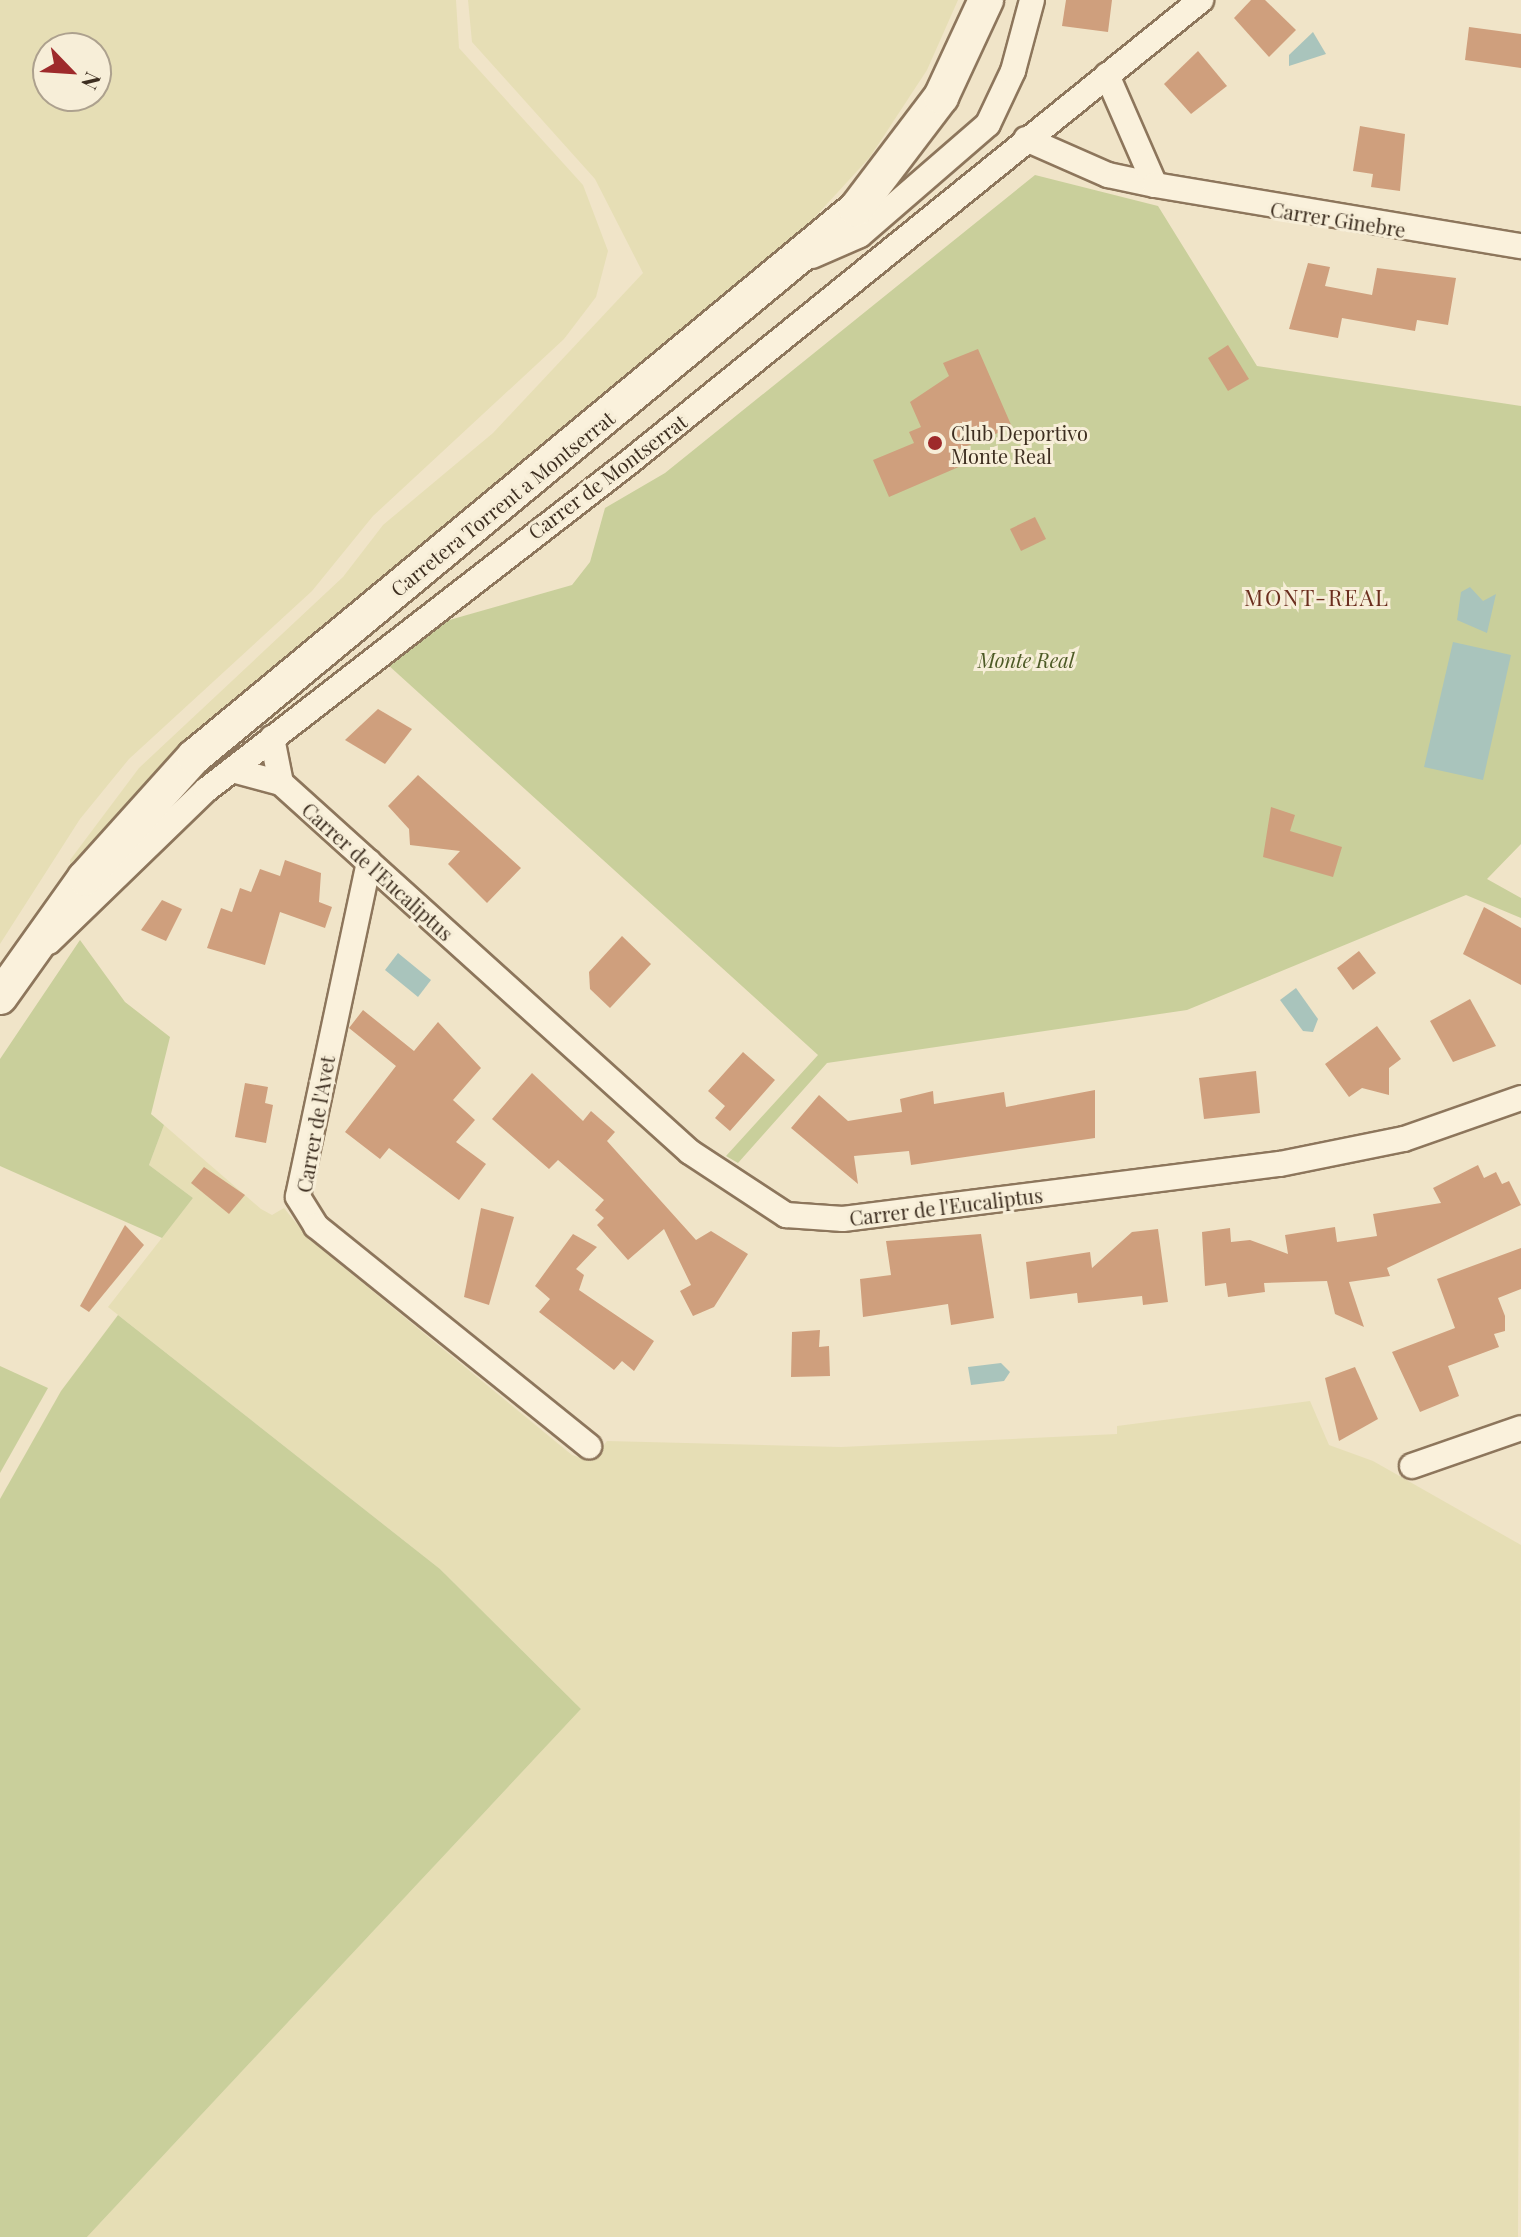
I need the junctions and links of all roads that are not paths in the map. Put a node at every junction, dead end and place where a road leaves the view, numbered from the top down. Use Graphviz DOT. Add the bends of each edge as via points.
graph roads {
  1 [pos="986,0"];
  2 [pos="1032,0"];
  3 [pos="1201,0"];
  4 [pos="1107,75"];
  5 [pos="1026,139"];
  6 [pos="1155,185"];
  7 [pos="1521,246"];
  8 [pos="802,260"];
  9 [pos="272,738"];
  10 [pos="232,770"];
  11 [pos="281,783"];
  12 [pos="369,862"];
  13 [pos="23,963"];
  14 [pos="0,997"];
  15 [pos="1520,1102"];
  16 [pos="1521,1428"];
  17 [pos="589,1446"];
  18 [pos="1412,1466"];
  1 -- 8 [label="main road, Carretera Torrent a Montserrat" via="941,97 894,166"];
  2 -- 8 [label="street" via="1013,71 988,124 860,235"];
  3 -- 4 [label="street, Carrer de Montserrat"];
  4 -- 5 [label="street, Carrer de Montserrat"];
  4 -- 6 [label="street"];
  5 -- 6 [label="street, Carrer Ginebre" via="1108,175"];
  5 -- 9 [label="street, Carrer de Montserrat" via="628,463"];
  6 -- 7 [label="street, Carrer Ginebre"];
  8 -- 13 [label="main road, Carretera Torrent a Montserrat" via="194,757 135,818"];
  9 -- 10 [label="street, Carrer de Montserrat"];
  9 -- 11 [label="street"];
  10 -- 11 [label="street"];
  10 -- 13 [label="street, Carrer de Montserrat" via="82,916"];
  11 -- 12 [label="street, Carrer de l'Eucaliptus"];
  12 -- 15 [label="street, Carrer de l'Eucaliptus" via="690,1152 786,1215 843,1219 1280,1164 1404,1139"];
  12 -- 17 [label="street, Carrer de l'Avet" via="298,1197 316,1226"];
  13 -- 14 [label="main road, Carretera Torrent a Montserrat"];
  16 -- 18 [label="street"];
}
